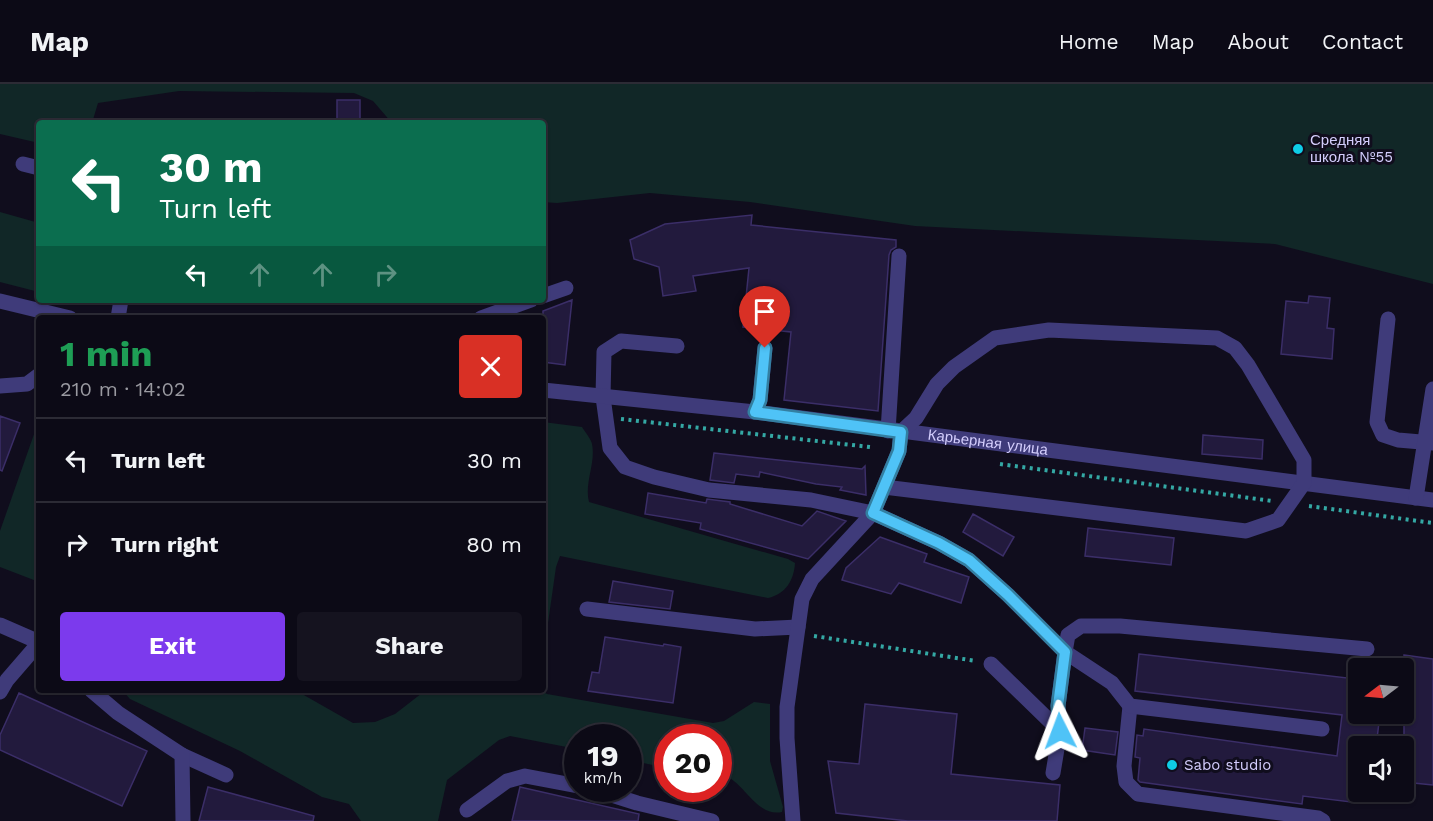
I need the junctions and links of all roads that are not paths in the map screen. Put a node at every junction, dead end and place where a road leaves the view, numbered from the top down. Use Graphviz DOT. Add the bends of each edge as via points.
graph roads {
  1 [pos="23,164"];
  2 [pos="36,167"];
  3 [pos="899,256"];
  4 [pos="566,288"];
  5 [pos="546,295"];
  6 [pos="0,301"];
  7 [pos="523,303"];
  8 [pos="54,315"];
  9 [pos="489,315"];
  10 [pos="1388,319"];
  11 [pos="677,346"];
  12 [pos="765,348"];
  13 [pos="36,377"];
  14 [pos="0,386"];
  15 [pos="1433,389"];
  16 [pos="546,390"];
  17 [pos="603,397"];
  18 [pos="755,412"];
  19 [pos="894,431"];
  20 [pos="1429,442"];
  21 [pos="1304,483"];
  22 [pos="884,487"];
  23 [pos="1416,498"];
  24 [pos="1433,500"];
  25 [pos="873,513"];
  26 [pos="587,609"];
  27 [pos="0,625"];
  28 [pos="798,630"];
  29 [pos="36,641"];
  30 [pos="36,646"];
  31 [pos="1367,649"];
  32 [pos="1065,652"];
  33 [pos="991,664"];
  34 [pos="0,692"];
  35 [pos="95,693"];
  36 [pos="1130,706"];
  37 [pos="1322,729"];
  38 [pos="1060,731"];
  39 [pos="182,755"];
  40 [pos="1053,773"];
  41 [pos="226,775"];
  42 [pos="564,783"];
  43 [pos="634,802"];
  44 [pos="466,810"];
  45 [pos="183,821"];
  46 [pos="712,821"];
  47 [pos="793,821"];
  48 [pos="1323,821"];
  1 -- 2 [label="street"];
  3 -- 19 [label="street"];
  4 -- 5 [label="street"];
  6 -- 8 [label="street"];
  7 -- 9 [label="street"];
  10 -- 20 [label="street" via="1377,422 1383,435"];
  11 -- 17 [label="street" via="621,341 604,352"];
  12 -- 18 [label="street" via="760,400"];
  13 -- 14 [label="street" via="27,384"];
  15 -- 20 [label="street"];
  16 -- 17 [label="street, Карьерная улица"];
  17 -- 18 [label="street, Карьерная улица"];
  17 -- 25 [label="street" via="610,448 625,467 709,489 811,500"];
  18 -- 19 [label="street, Карьерная улица"];
  19 -- 21 [label="street, Карьерная улица"];
  19 -- 21 [label="street" via="916,418 937,384 954,367 995,338 1049,330 1217,338 1235,348 1248,364 1304,460"];
  19 -- 22 [label="street" via="899,451"];
  20 -- 23 [label="street"];
  21 -- 22 [label="street" via="1278,520 1246,531"];
  21 -- 23 [label="street, Карьерная улица"];
  22 -- 25 [label="street"];
  23 -- 24 [label="street, Карьерная улица"];
  25 -- 28 [label="street" via="813,579 802,599"];
  25 -- 32 [label="street" via="969,560"];
  26 -- 28 [label="street" via="754,629"];
  27 -- 29 [label="street"];
  28 -- 47 [label="street" via="787,707"];
  30 -- 34 [label="street"];
  31 -- 32 [label="street" via="1120,626 1081,626 1068,635"];
  32 -- 36 [label="street" via="1112,683"];
  32 -- 38 [label="street" via="1058,706"];
  33 -- 38 [label="street"];
  35 -- 39 [label="street"];
  36 -- 37 [label="street"];
  36 -- 48 [label="street" via="1124,766 1126,782 1138,794"];
  38 -- 40 [label="street"];
  39 -- 41 [label="street"];
  39 -- 45 [label="street"];
  42 -- 44 [label="street" via="525,776 507,781"];
  43 -- 46 [label="street"];
}
